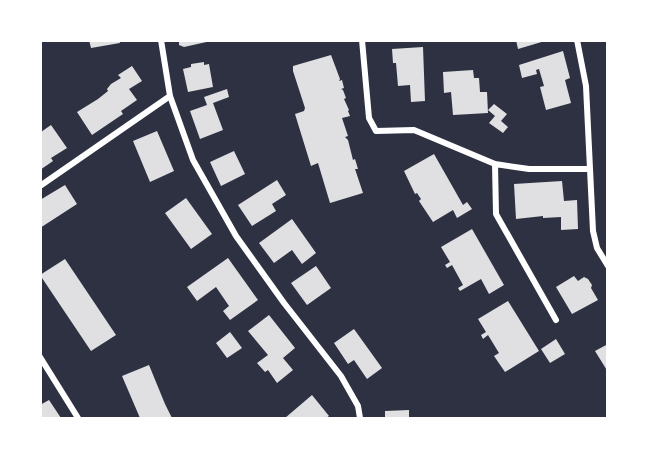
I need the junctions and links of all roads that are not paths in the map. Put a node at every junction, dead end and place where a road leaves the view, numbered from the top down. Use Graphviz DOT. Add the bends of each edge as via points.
graph roads {
  1 [pos="161,40"];
  2 [pos="362,40"];
  3 [pos="577,40"];
  4 [pos="170,96"];
  5 [pos="495,164"];
  6 [pos="589,169"];
  7 [pos="40,186"];
  8 [pos="608,266"];
  9 [pos="556,320"];
  10 [pos="40,357"];
  11 [pos="78,418"];
  12 [pos="360,418"];
  1 -- 4 [label="street"];
  2 -- 5 [label="street" via="369,118 376,131 414,130"];
  3 -- 6 [label="street" via="586,86"];
  4 -- 7 [label="street"];
  4 -- 12 [label="street" via="193,160 236,236 341,376 358,406"];
  5 -- 6 [label="street" via="529,169"];
  5 -- 9 [label="street" via="496,214"];
  6 -- 8 [label="street" via="593,231 597,248"];
  10 -- 11 [label="street"];
}
